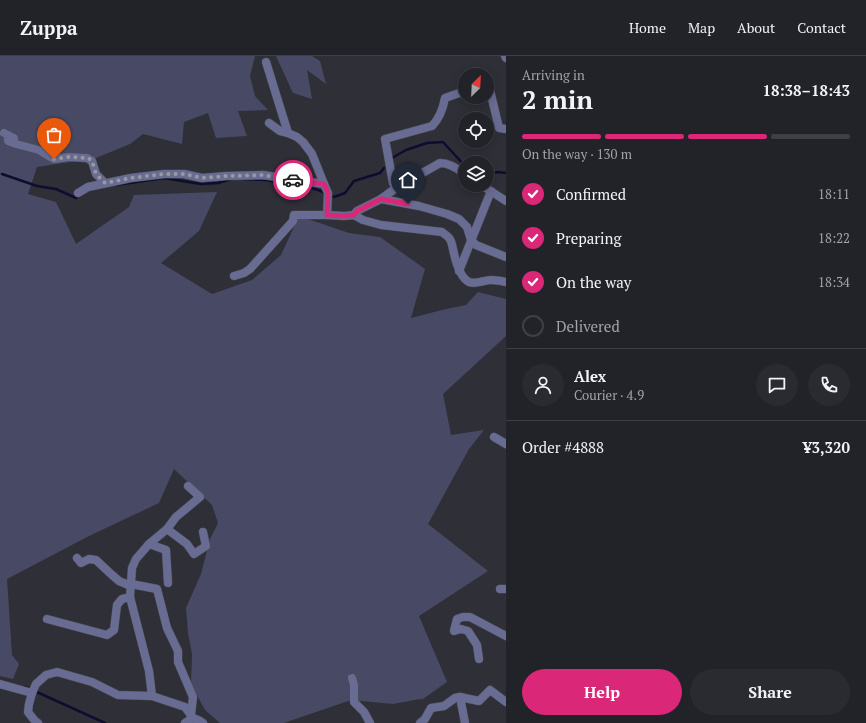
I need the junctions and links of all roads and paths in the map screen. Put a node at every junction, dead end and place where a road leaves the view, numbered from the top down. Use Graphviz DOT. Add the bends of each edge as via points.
graph roads {
  1 [pos="266,62"];
  2 [pos="458,93"];
  3 [pos="493,104"];
  4 [pos="269,123"];
  5 [pos="506,129"];
  6 [pos="4,133"];
  7 [pos="288,133"];
  8 [pos="458,169"];
  9 [pos="105,183"];
  10 [pos="324,184"];
  11 [pos="396,188"];
  12 [pos="491,192"];
  13 [pos="492,192"];
  14 [pos="78,193"];
  15 [pos="381,199"];
  16 [pos="506,201"];
  17 [pos="327,215"];
  18 [pos="354,215"];
  19 [pos="471,240"];
  20 [pos="506,257"];
  21 [pos="459,271"];
  22 [pos="234,276"];
  23 [pos="506,282"];
  24 [pos="494,437"];
  25 [pos="506,444"];
  26 [pos="188,486"];
  27 [pos="167,529"];
  28 [pos="203,532"];
  29 [pos="149,544"];
  30 [pos="77,558"];
  31 [pos="168,583"];
  32 [pos="131,585"];
  33 [pos="130,597"];
  34 [pos="47,619"];
  35 [pos="506,636"];
  36 [pos="479,659"];
  37 [pos="352,678"];
  38 [pos="0,684"];
  39 [pos="32,694"];
  40 [pos="152,696"];
  41 [pos="460,697"];
  42 [pos="506,702"];
  43 [pos="192,716"];
  44 [pos="38,723"];
  45 [pos="185,723"];
  46 [pos="203,723"];
  47 [pos="370,723"];
  48 [pos="420,723"];
  49 [pos="465,723"];
  1 -- 7 [label="street"];
  2 -- 11 [label="street" via="445,98 442,112 432,126 385,139"];
  3 -- 5 [label="street" via="499,128"];
  4 -- 7 [label="street"];
  6 -- 9 [label="street" via="14,138 8,141 39,150 54,159 88,158 92,161 96,174"];
  7 -- 10 [label="street" via="300,139 312,154"];
  8 -- 11 [label="street" via="440,163"];
  9 -- 10 [label="street" via="164,174 184,174 202,178 263,175"];
  9 -- 14 [label="street" via="88,187"];
  10 -- 17 [label="street" via="328,193"];
  11 -- 15 [label="street"];
  12 -- 19 [label="street"];
  13 -- 16 [label="street"];
  15 -- 18 [label="street"];
  15 -- 19 [label="street" via="419,206 459,219 467,227"];
  17 -- 18 [label="street"];
  17 -- 22 [label="street" via="294,215 294,221 250,269"];
  18 -- 21 [label="street" via="381,225 442,232 451,241"];
  19 -- 20 [label="street" via="476,245"];
  19 -- 21 [label="street"];
  21 -- 23 [label="street" via="470,282"];
  24 -- 25 [label="street"];
  26 -- 27 [label="street" via="200,497 176,517"];
  27 -- 28 [label="street" via="187,544 194,554 206,546"];
  27 -- 29 [label="street"];
  29 -- 31 [label="street" via="166,550"];
  29 -- 32 [label="street" via="132,568"];
  30 -- 32 [label="street" via="81,563 90,559 96,560 120,581"];
  32 -- 33 [label="street"];
  32 -- 43 [label="street" via="157,589 167,628 178,651 178,662 193,697"];
  33 -- 34 [label="street" via="122,599 117,605 114,630 107,635"];
  33 -- 40 [label="street" via="149,671"];
  35 -- 36 [label="street" via="470,618 457,618 454,631 468,630 477,645"];
  37 -- 47 [label="street" via="354,702"];
  38 -- 39 [label="street"];
  39 -- 40 [label="street" via="36,684 46,675 57,672 92,682 118,695"];
  39 -- 44 [label="street" via="28,712"];
  40 -- 43 [label="street" via="185,707"];
  41 -- 42 [label="street" via="480,701 490,690"];
  41 -- 48 [label="street" via="444,706 431,708"];
  41 -- 49 [label="street"];
  43 -- 45 [label="street"];
  43 -- 46 [label="street"];
}
